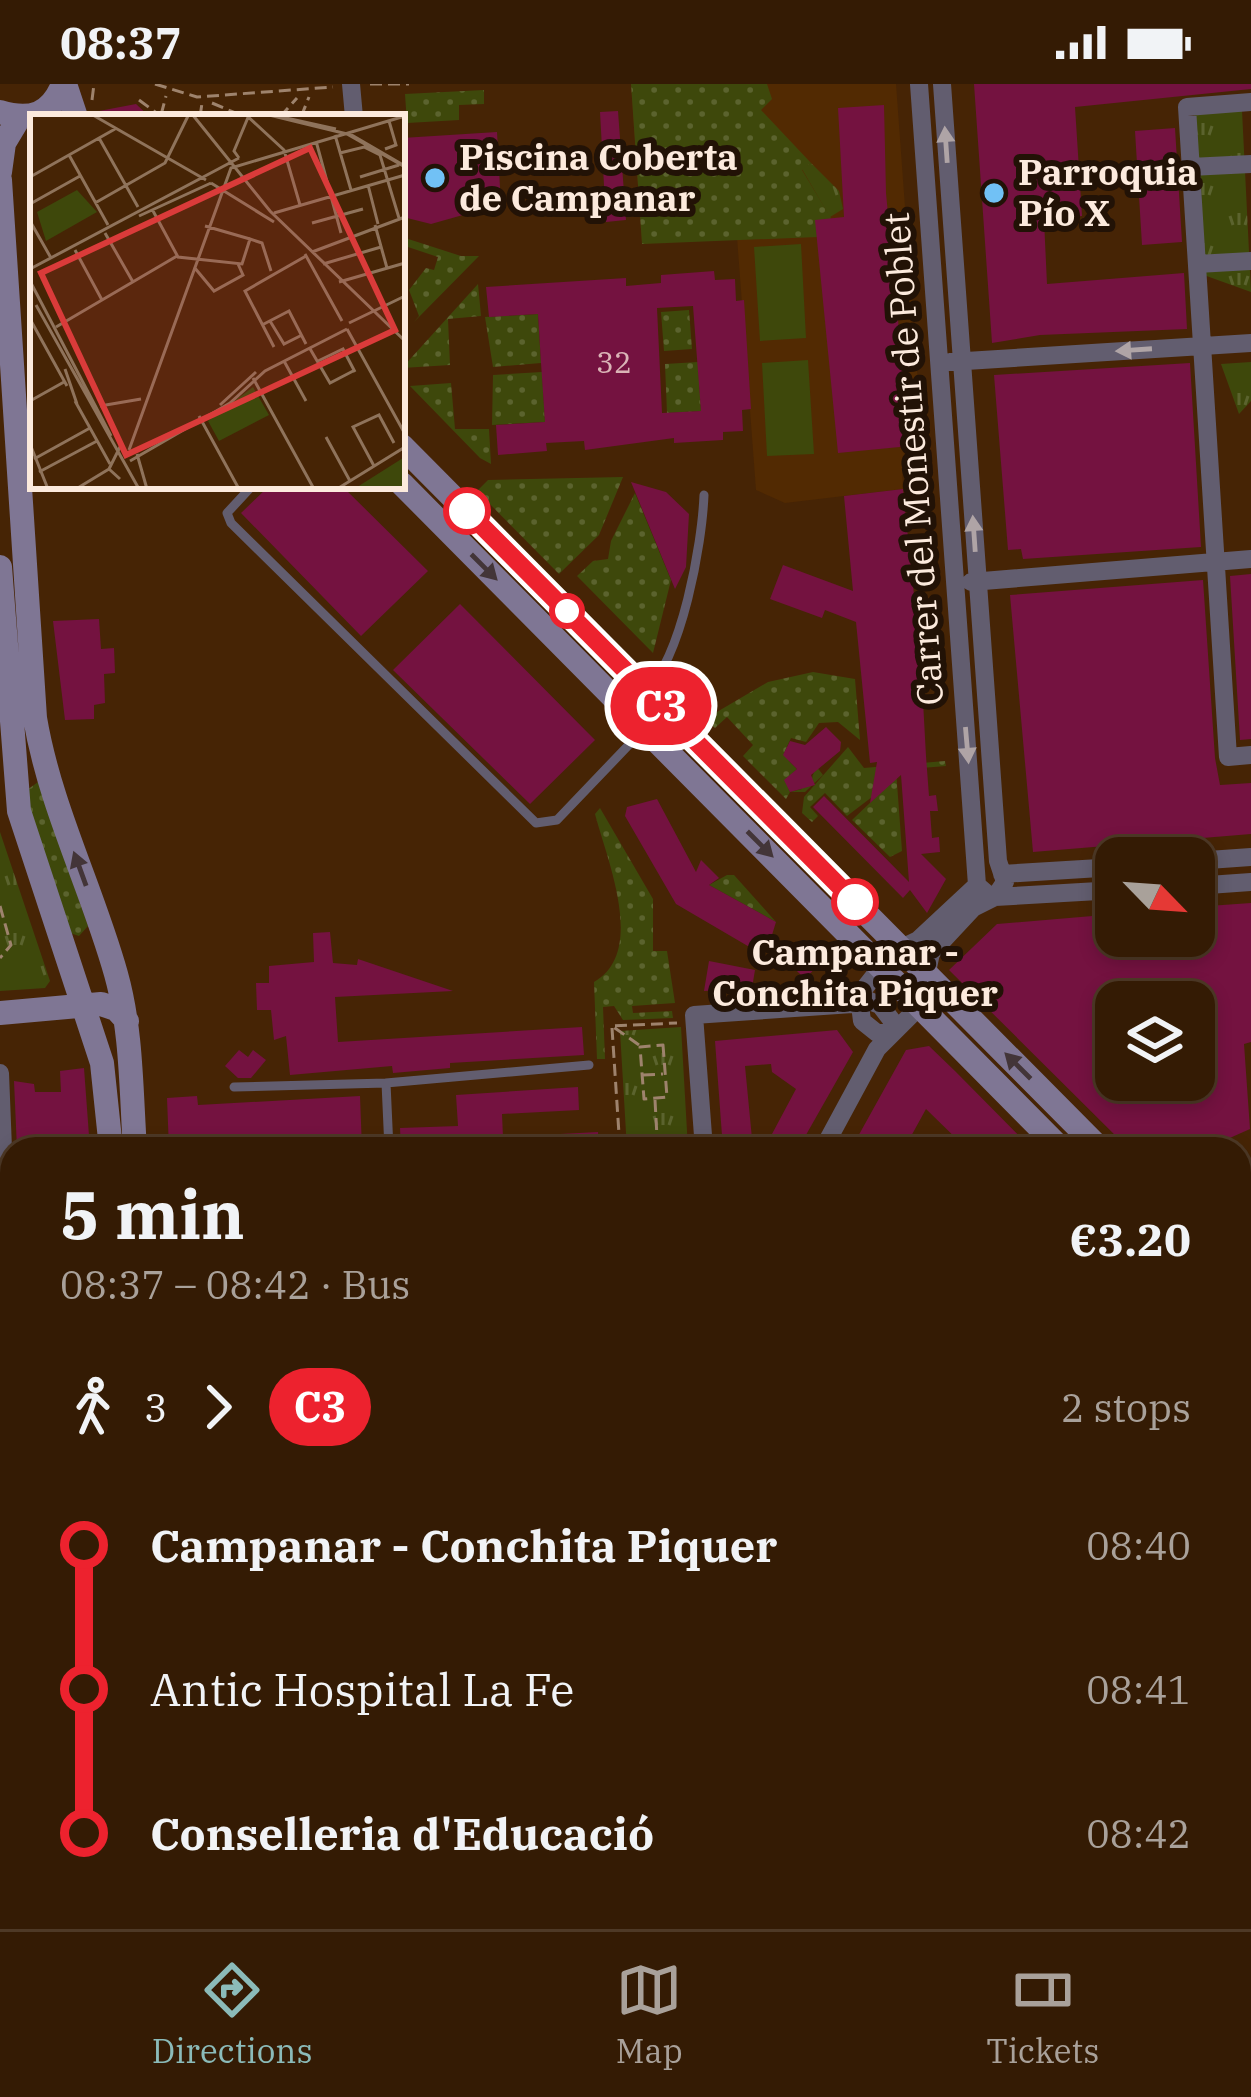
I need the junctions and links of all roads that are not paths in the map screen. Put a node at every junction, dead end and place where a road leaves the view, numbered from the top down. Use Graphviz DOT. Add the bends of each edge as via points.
graph roads {
  1 [pos="64,84"];
  2 [pos="919,84"];
  3 [pos="942,84"];
  4 [pos="1251,102"];
  5 [pos="36,114"];
  6 [pos="75,114"];
  7 [pos="19,118"];
  8 [pos="2,143"];
  9 [pos="1251,164"];
  10 [pos="1190,167"];
  11 [pos="0,176"];
  12 [pos="1251,261"];
  13 [pos="1197,264"];
  14 [pos="1251,343"];
  15 [pos="1202,346"];
  16 [pos="962,361"];
  17 [pos="938,362"];
  18 [pos="413,470"];
  19 [pos="249,489"];
  20 [pos="410,493"];
  21 [pos="704,495"];
  22 [pos="1251,560"];
  23 [pos="1214,563"];
  24 [pos="0,567"];
  25 [pos="978,581"];
  26 [pos="954,583"];
  27 [pos="10,601"];
  28 [pos="595,640"];
  29 [pos="563,647"];
  30 [pos="585,667"];
  31 [pos="646,691"];
  32 [pos="626,710"];
  33 [pos="645,729"];
  34 [pos="1251,755"];
  35 [pos="996,827"];
  36 [pos="974,828"];
  37 [pos="1251,857"];
  38 [pos="1215,860"];
  39 [pos="1095,868"];
  40 [pos="1001,873"];
  41 [pos="1251,882"];
  42 [pos="1215,885"];
  43 [pos="985,890"];
  44 [pos="1095,890"];
  45 [pos="96,916"];
  46 [pos="57,931"];
  47 [pos="902,950"];
  48 [pos="882,967"];
  49 [pos="928,976"];
  50 [pos="859,997"];
  51 [pos="82,1004"];
  52 [pos="920,1006"];
  53 [pos="0,1013"];
  54 [pos="127,1021"];
  55 [pos="890,1033"];
  56 [pos="589,1065"];
  57 [pos="0,1072"];
  58 [pos="386,1083"];
  59 [pos="234,1088"];
  60 [pos="0,1106"];
  61 [pos="1,1137"];
  62 [pos="110,1137"];
  63 [pos="134,1137"];
  64 [pos="388,1137"];
  65 [pos="698,1137"];
  66 [pos="830,1137"];
  67 [pos="1049,1137"];
  68 [pos="1082,1137"];
  1 -- 5 [label="main road"];
  1 -- 6 [label="main road"];
  2 -- 17 [label="street, Carrer del Monestir de Poblet"];
  16 -- 3 [label="street, Carrer del Monestir de Poblet, one-way"];
  4 -- 10 [label="street" via="1187,107"];
  7 -- 8 [label="main road"];
  8 -- 11 [label="main road"];
  9 -- 10 [label="street"];
  10 -- 13 [label="street"];
  11 -- 27 [label="main road"];
  12 -- 13 [label="street"];
  13 -- 15 [label="street"];
  14 -- 15 [label="street"];
  15 -- 16 [label="street, one-way"];
  15 -- 23 [label="street"];
  16 -- 17 [label="street"];
  25 -- 16 [label="street, Carrer del Monestir de Poblet, one-way"];
  17 -- 26 [label="street, Carrer del Monestir de Poblet"];
  18 -- 20 [label="main road"];
  18 -- 28 [label="main road"];
  19 -- 33 [label="lane" via="231,507 231,523 536,824 557,820"];
  20 -- 29 [label="main road, one-way"];
  21 -- 31 [label="lane" via="697,554 663,673"];
  22 -- 23 [label="street"];
  23 -- 25 [label="street"];
  23 -- 34 [label="street" via="1228,757"];
  24 -- 27 [label="main road"];
  25 -- 26 [label="street"];
  25 -- 35 [label="street, Carrer del Monestir de Poblet"];
  26 -- 36 [label="street, Carrer del Monestir de Poblet, one-way"];
  45 -- 27 [label="main road, one-way" via="43,766"];
  27 -- 46 [label="main road" via="19,812"];
  28 -- 29 [label="main road"];
  28 -- 30 [label="main road"];
  28 -- 31 [label="main road"];
  29 -- 30 [label="main road"];
  30 -- 32 [label="main road"];
  31 -- 32 [label="main road" via="643,711"];
  31 -- 47 [label="main road"];
  32 -- 33 [label="main road"];
  33 -- 48 [label="main road, one-way"];
  35 -- 36 [label="street"];
  35 -- 40 [label="street, Carrer del Monestir de Poblet"];
  36 -- 43 [label="street, Carrer del Monestir de Poblet"];
  37 -- 38 [label="street"];
  39 -- 40 [label="street"];
  40 -- 43 [label="street, Carrer del Monestir de Poblet" via="1005,886"];
  41 -- 42 [label="street"];
  43 -- 44 [label="street"];
  43 -- 47 [label="street"];
  43 -- 49 [label="street" via="931,953"];
  45 -- 46 [label="main road" via="86,941"];
  45 -- 54 [label="main road"];
  46 -- 51 [label="main road"];
  47 -- 48 [label="street"];
  47 -- 49 [label="main road"];
  48 -- 50 [label="street"];
  48 -- 52 [label="main road"];
  49 -- 52 [label="street"];
  68 -- 49 [label="main road, one-way"];
  50 -- 55 [label="street" via="862,1021"];
  50 -- 65 [label="street" via="843,1007 687,1023"];
  51 -- 53 [label="main road"];
  51 -- 54 [label="main road" via="116,1009"];
  51 -- 62 [label="main road" via="102,1063"];
  52 -- 55 [label="street"];
  52 -- 67 [label="main road"];
  54 -- 63 [label="main road"];
  55 -- 66 [label="street"];
  56 -- 58 [label="lane"];
  57 -- 60 [label="street"];
  58 -- 59 [label="lane"];
  58 -- 64 [label="lane"];
  60 -- 61 [label="street"];
}
